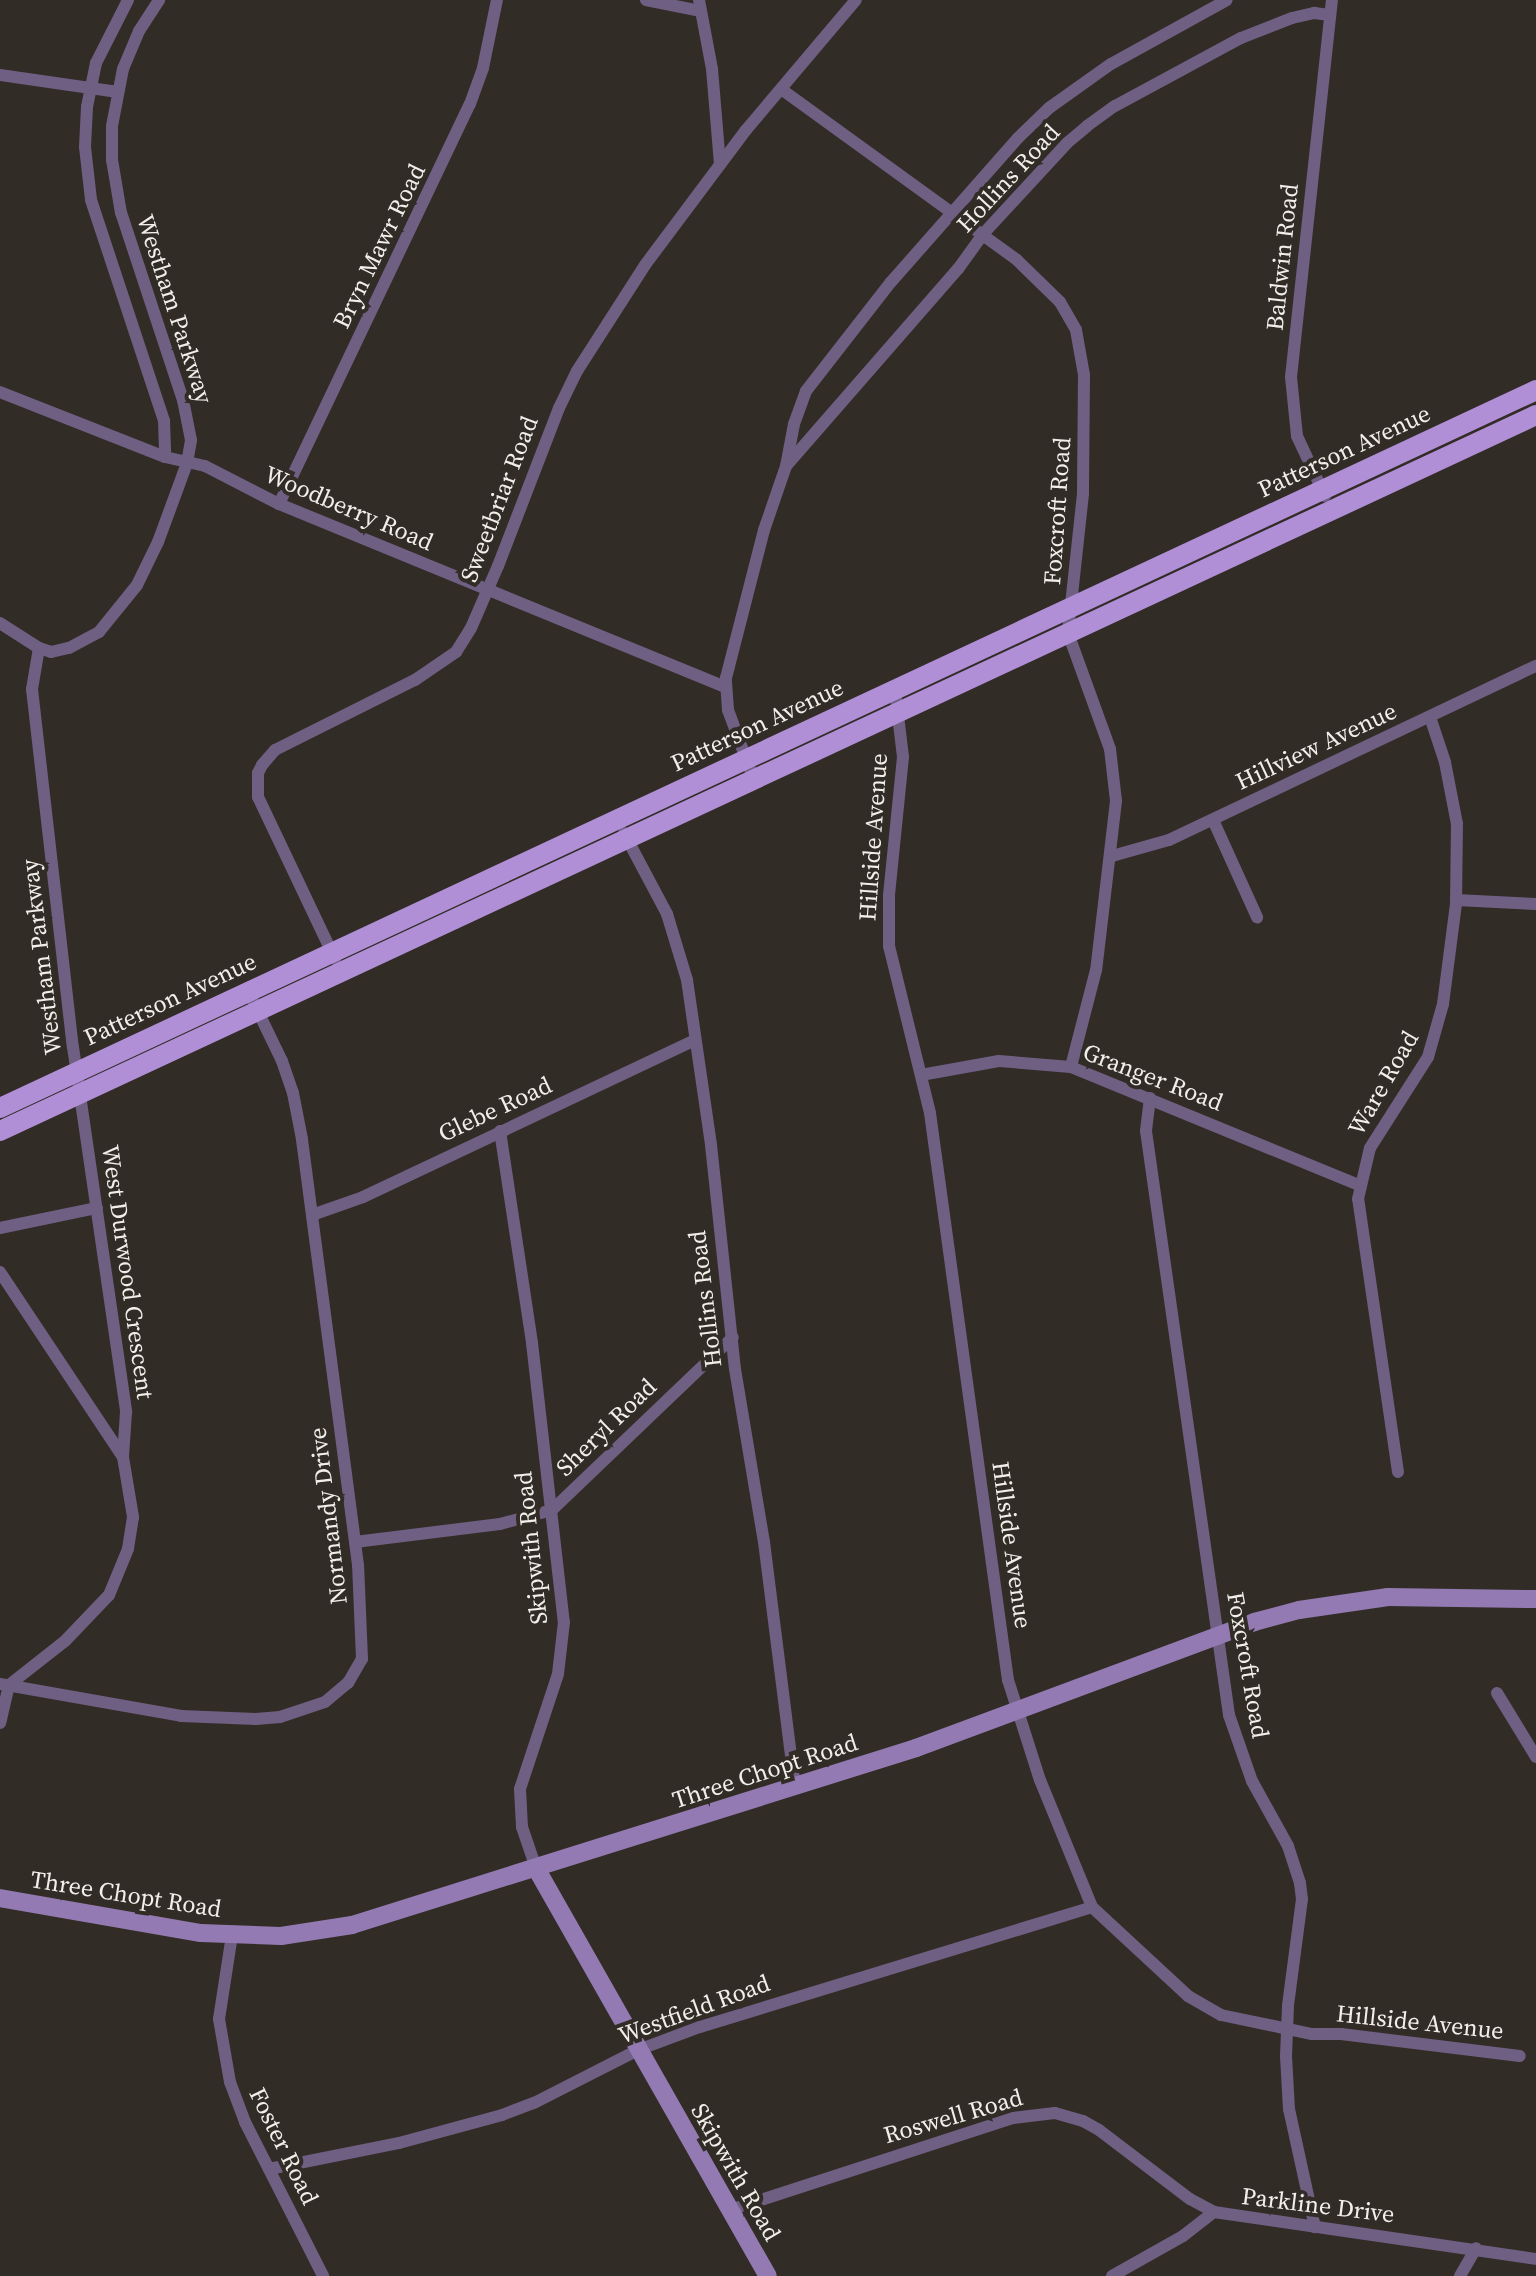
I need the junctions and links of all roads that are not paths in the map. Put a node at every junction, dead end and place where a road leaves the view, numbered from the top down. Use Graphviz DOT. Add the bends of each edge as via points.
graph roads {
  1 [pos="128,0"];
  2 [pos="159,0"];
  3 [pos="497,0"];
  4 [pos="646,0"];
  5 [pos="856,0"];
  6 [pos="1227,0"];
  7 [pos="1332,0"];
  8 [pos="700,6"];
  9 [pos="1330,15"];
  10 [pos="0,75"];
  11 [pos="91,87"];
  12 [pos="781,89"];
  13 [pos="118,92"];
  14 [pos="720,165"];
  15 [pos="952,212"];
  16 [pos="984,233"];
  17 [pos="1536,390"];
  18 [pos="0,392"];
  19 [pos="1536,415"];
  20 [pos="165,457"];
  21 [pos="187,463"];
  22 [pos="786,466"];
  23 [pos="1322,490"];
  24 [pos="279,504"];
  25 [pos="1332,510"];
  26 [pos="488,589"];
  27 [pos="1072,607"];
  28 [pos="0,623"];
  29 [pos="1068,633"];
  30 [pos="39,648"];
  31 [pos="1536,666"];
  32 [pos="725,687"];
  33 [pos="895,690"];
  34 [pos="899,713"];
  35 [pos="1430,717"];
  36 [pos="746,759"];
  37 [pos="754,780"];
  38 [pos="617,819"];
  39 [pos="1213,820"];
  40 [pos="628,839"];
  41 [pos="1112,856"];
  42 [pos="1456,900"];
  43 [pos="1536,904"];
  44 [pos="1257,917"];
  45 [pos="332,952"];
  46 [pos="341,972"];
  47 [pos="248,991"];
  48 [pos="259,1011"];
  49 [pos="695,1040"];
  50 [pos="1071,1067"];
  51 [pos="78,1072"];
  52 [pos="921,1075"];
  53 [pos="82,1093"];
  54 [pos="1150,1098"];
  55 [pos="0,1108"];
  56 [pos="0,1131"];
  57 [pos="500,1131"];
  58 [pos="1359,1185"];
  59 [pos="97,1208"];
  60 [pos="312,1215"];
  61 [pos="0,1228"];
  62 [pos="0,1272"];
  63 [pos="733,1337"];
  64 [pos="123,1457"];
  65 [pos="1398,1472"];
  66 [pos="552,1510"];
  67 [pos="355,1542"];
  68 [pos="1536,1599"];
  69 [pos="1217,1635"];
  70 [pos="4,1685"];
  71 [pos="1497,1693"];
  72 [pos="1016,1712"];
  73 [pos="0,1723"];
  74 [pos="1536,1757"];
  75 [pos="795,1787"];
  76 [pos="536,1868"];
  77 [pos="0,1898"];
  78 [pos="1092,1907"];
  79 [pos="232,1935"];
  80 [pos="1287,2029"];
  81 [pos="638,2050"];
  82 [pos="1520,2056"];
  83 [pos="269,2169"];
  84 [pos="730,2210"];
  85 [pos="1214,2212"];
  86 [pos="1315,2227"];
  87 [pos="1476,2248"];
  88 [pos="1536,2259"];
  89 [pos="323,2276"];
  90 [pos="768,2276"];
  91 [pos="1112,2276"];
  92 [pos="1460,2276"];
  1 -- 11 [label="street, Westham Parkway" via="102,44"];
  2 -- 13 [label="street, Westham Parkway" via="139,31"];
  3 -- 24 [label="street, Bryn Mawr Road" via="470,104"];
  4 -- 8 [label="street"];
  5 -- 12 [label="street, Sweetbriar Road"];
  6 -- 15 [label="street, Hollins Road" via="1111,64 1049,108"];
  7 -- 9 [label="street, Baldwin Road"];
  8 -- 14 [label="street" via="712,69"];
  9 -- 16 [label="street, Hollins Road" via="1314,13 1269,25 1115,106 1067,143"];
  9 -- 23 [label="street, Baldwin Road" via="1291,377 1297,436"];
  10 -- 11 [label="street"];
  11 -- 13 [label="street"];
  11 -- 20 [label="street, Westham Parkway" via="85,147 91,200 164,421"];
  12 -- 14 [label="street, Sweetbriar Road"];
  12 -- 15 [label="street, Foxcroft Road"];
  13 -- 21 [label="street, Westham Parkway" via="112,126 115,181 129,243 183,400 191,440"];
  14 -- 26 [label="street, Sweetbriar Road" via="645,265 577,371"];
  15 -- 16 [label="street, Foxcroft Road"];
  15 -- 22 [label="street, Hollins Road" via="812,383 794,424"];
  16 -- 22 [label="street, Hollins Road"];
  16 -- 27 [label="street, Foxcroft Road" via="1060,302 1076,330 1084,375 1084,464"];
  17 -- 23 [label="main road, Patterson Avenue"];
  18 -- 20 [label="street, Woodberry Road"];
  19 -- 25 [label="main road, Patterson Avenue"];
  20 -- 21 [label="street, Woodberry Road"];
  21 -- 24 [label="street, Woodberry Road" via="205,466"];
  21 -- 30 [label="street, Westham Parkway" via="158,542 127,601 99,632 82,642 51,652"];
  22 -- 32 [label="street, Hollins Road" via="764,530"];
  23 -- 25 [label="street, Baldwin Road"];
  23 -- 27 [label="main road, Patterson Avenue"];
  24 -- 26 [label="street, Woodberry Road"];
  25 -- 29 [label="main road, Patterson Avenue"];
  26 -- 32 [label="street, Woodberry Road"];
  26 -- 45 [label="street, Sweetbriar Road" via="456,652 439,666 275,750 258,773 258,797"];
  27 -- 29 [label="street, Foxcroft Road"];
  27 -- 33 [label="main road, Patterson Avenue"];
  28 -- 30 [label="street"];
  29 -- 34 [label="main road, Patterson Avenue"];
  29 -- 41 [label="street, Foxcroft Road" via="1110,749 1116,801"];
  30 -- 51 [label="street, Westham Parkway" via="32,689"];
  31 -- 35 [label="street, Hillview Avenue"];
  32 -- 36 [label="street, Hollins Road"];
  33 -- 34 [label="street, Hillside Avenue"];
  33 -- 36 [label="main road, Patterson Avenue"];
  34 -- 37 [label="main road, Patterson Avenue"];
  34 -- 52 [label="street, Hillside Avenue" via="903,757 887,918 894,979"];
  35 -- 39 [label="street, Hillview Avenue"];
  35 -- 42 [label="street, Ware Road" via="1453,795"];
  36 -- 37 [label="street, Hollins Road"];
  36 -- 38 [label="main road, Patterson Avenue"];
  37 -- 40 [label="main road, Patterson Avenue"];
  38 -- 40 [label="street, Hollins Road"];
  38 -- 45 [label="main road, Patterson Avenue"];
  39 -- 41 [label="street, Hillview Avenue" via="1169,840"];
  39 -- 44 [label="street"];
  40 -- 46 [label="main road, Patterson Avenue"];
  40 -- 49 [label="street, Hollins Road" via="682,953"];
  41 -- 50 [label="street, Foxcroft Road" via="1096,970"];
  42 -- 43 [label="street"];
  42 -- 58 [label="street, Ware Road" via="1437,1031 1419,1073 1370,1148"];
  45 -- 46 [label="street, Sweetbriar Road"];
  45 -- 47 [label="main road, Patterson Avenue"];
  46 -- 48 [label="main road, Patterson Avenue"];
  47 -- 48 [label="street, Normandy Drive"];
  47 -- 51 [label="main road, Patterson Avenue"];
  48 -- 53 [label="main road, Patterson Avenue"];
  48 -- 60 [label="street, Normandy Drive" via="293,1093"];
  49 -- 57 [label="street, Glebe Road"];
  49 -- 63 [label="street, Hollins Road"];
  50 -- 52 [label="street, Granger Road" via="999,1061"];
  50 -- 54 [label="street, Granger Road"];
  51 -- 53 [label="street, Westham Parkway"];
  51 -- 55 [label="main road, Patterson Avenue"];
  52 -- 72 [label="street, Hillside Avenue"];
  53 -- 56 [label="main road, Patterson Avenue"];
  53 -- 59 [label="street, West Durwood Crescent"];
  54 -- 58 [label="street, Granger Road"];
  54 -- 69 [label="street, Foxcroft Road" via="1146,1131"];
  57 -- 60 [label="street, Glebe Road" via="363,1197"];
  57 -- 66 [label="street, Skipwith Road"];
  58 -- 65 [label="street, Ware Road" via="1359,1215"];
  59 -- 61 [label="street"];
  59 -- 64 [label="street, West Durwood Crescent" via="126,1412"];
  60 -- 67 [label="street, Normandy Drive"];
  62 -- 64 [label="street, West Durwood Crescent"];
  63 -- 66 [label="street, Sheryl Road"];
  63 -- 75 [label="street, Hollins Road"];
  64 -- 70 [label="street, West Durwood Crescent" via="133,1517 115,1585 99,1609"];
  66 -- 67 [label="street, Sheryl Road" via="500,1524"];
  66 -- 76 [label="street, Skipwith Road" via="562,1649 520,1789 522,1827"];
  67 -- 70 [label="street, Normandy Drive" via="362,1659 340,1691 304,1710 256,1719 181,1716"];
  68 -- 69 [label="main road, Three Chopt Road" via="1373,1599 1299,1610"];
  69 -- 72 [label="main road, Three Chopt Road"];
  69 -- 80 [label="street, Foxcroft Road" via="1238,1748 1288,1846 1300,1883"];
  70 -- 73 [label="street"];
  71 -- 74 [label="street"];
  72 -- 75 [label="main road, Three Chopt Road"];
  72 -- 78 [label="street, Hillside Avenue"];
  75 -- 76 [label="main road, Three Chopt Road"];
  76 -- 79 [label="main road, Three Chopt Road" via="352,1925 281,1936"];
  76 -- 81 [label="main road, Skipwith Road"];
  77 -- 79 [label="main road, Three Chopt Road" via="173,1930"];
  78 -- 80 [label="street, Hillside Avenue" via="1200,2004 1221,2015"];
  78 -- 81 [label="street, Westfield Road"];
  79 -- 83 [label="street, Foster Road" via="220,2040 239,2108"];
  80 -- 82 [label="street, Hillside Avenue"];
  80 -- 86 [label="street, Foxcroft Road" via="1289,2109"];
  81 -- 83 [label="street, Westfield Road" via="502,2115 399,2143"];
  81 -- 84 [label="main road, Skipwith Road"];
  83 -- 89 [label="street, Foster Road"];
  84 -- 85 [label="street, Roswell Road" via="1013,2118 1055,2113 1099,2130"];
  84 -- 90 [label="main road, Skipwith Road"];
  85 -- 86 [label="street, Parkline Drive"];
  85 -- 91 [label="street, Parkline Drive"];
  86 -- 87 [label="street, Parkline Drive"];
  87 -- 88 [label="street, Parkline Drive"];
  87 -- 92 [label="street"];
}
